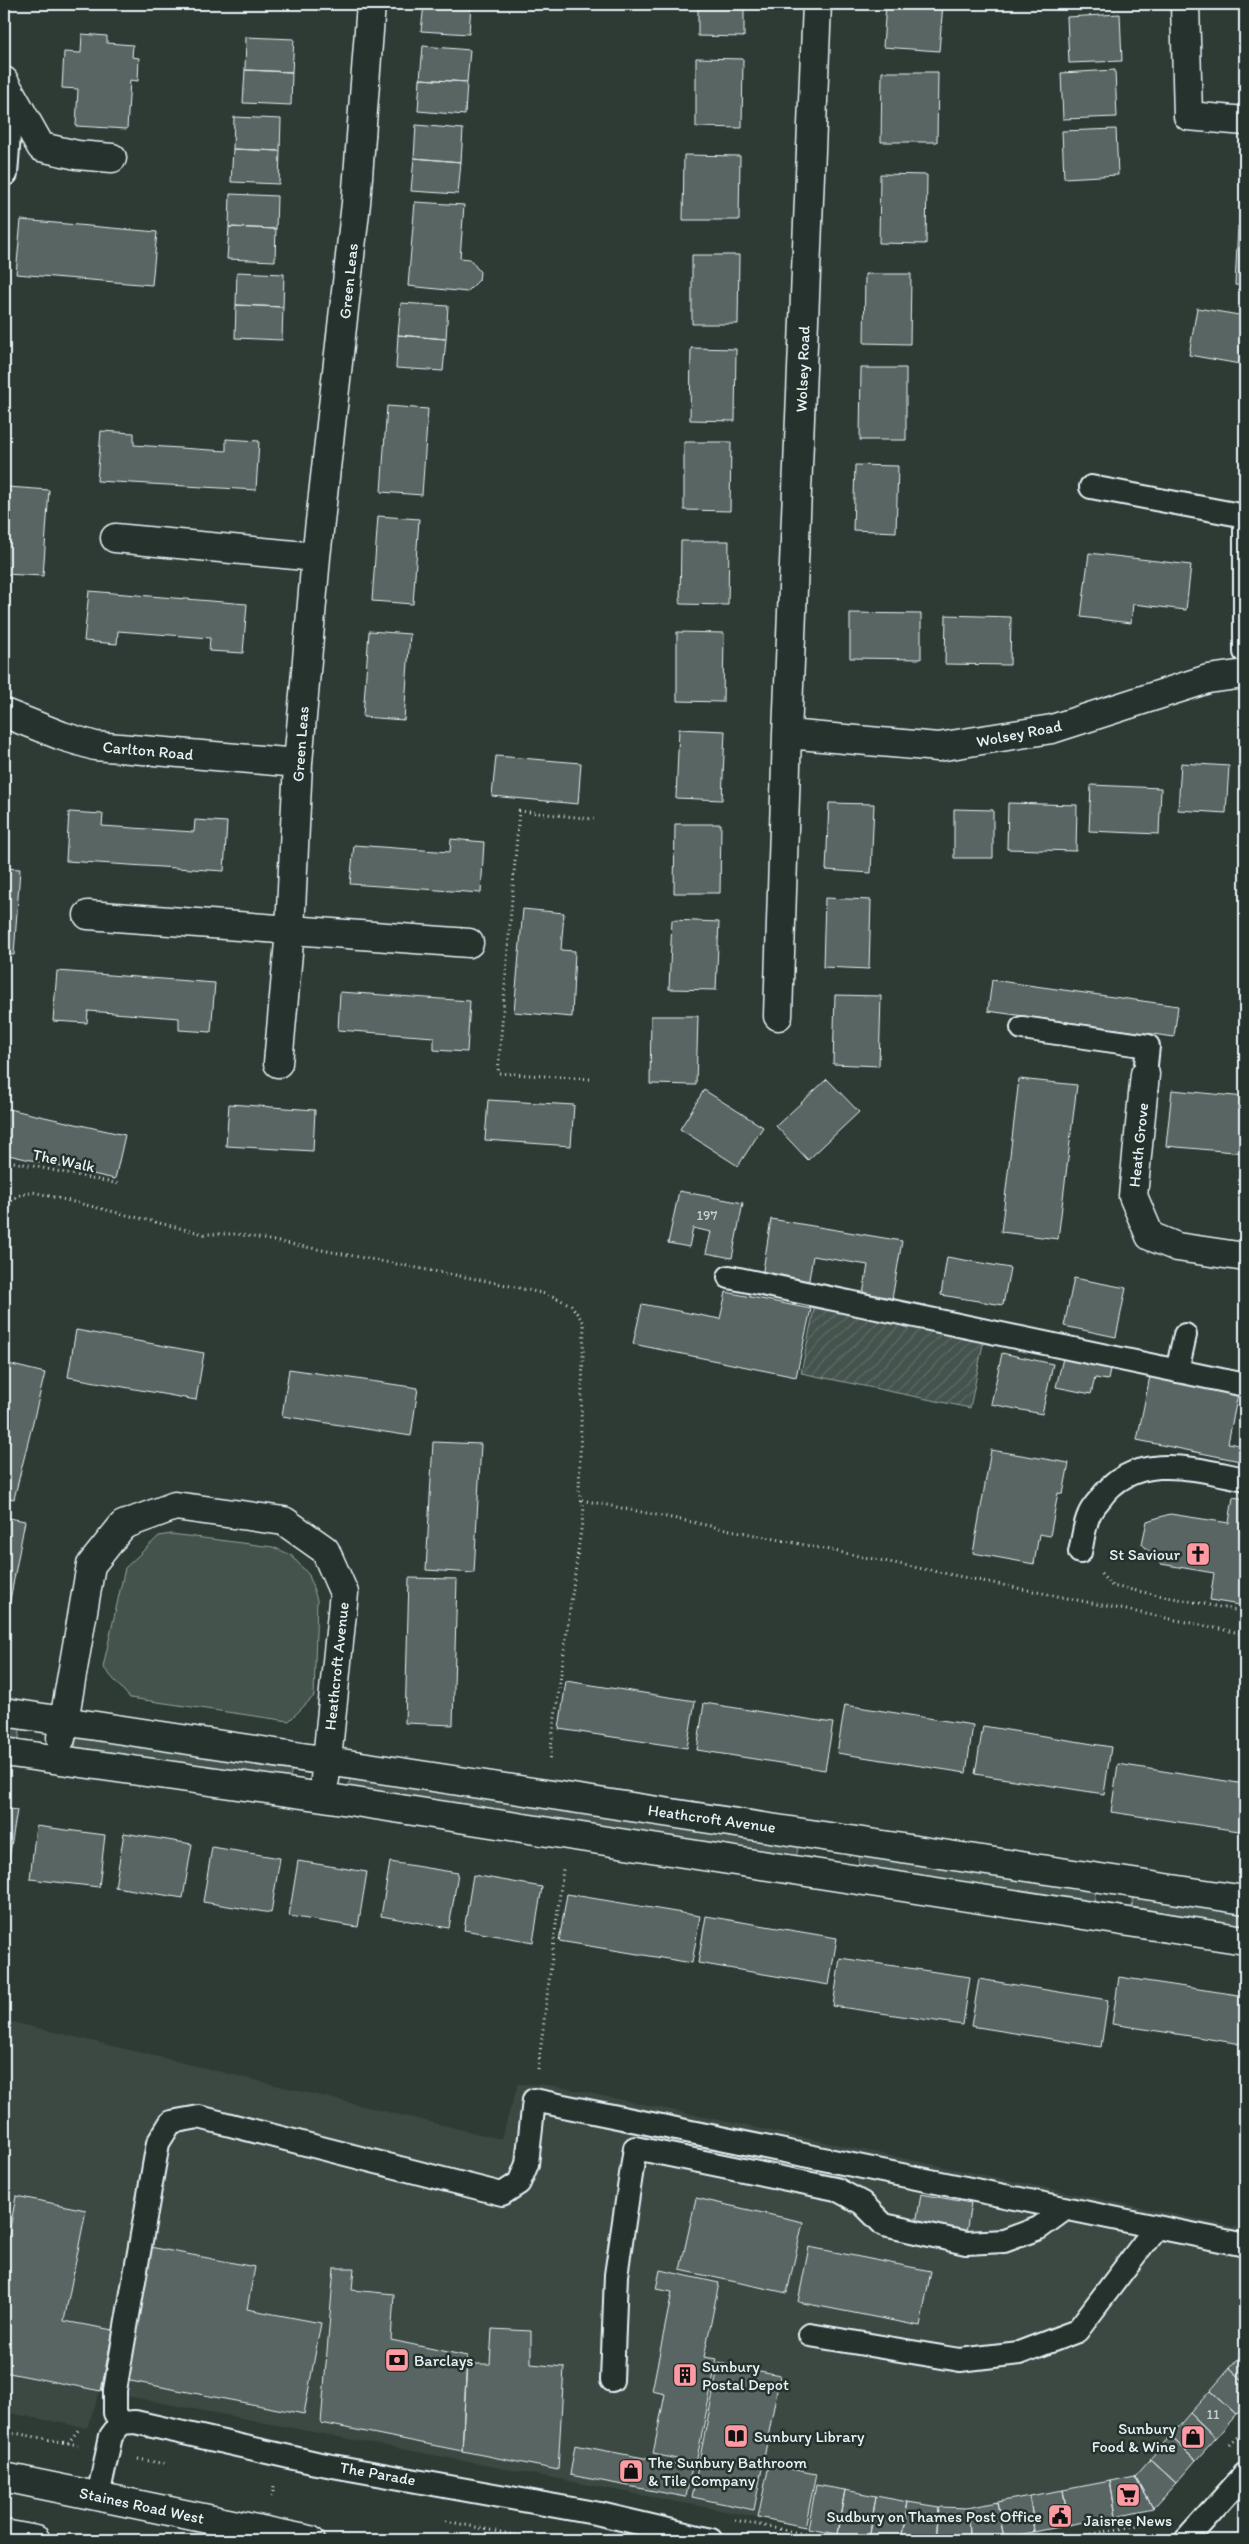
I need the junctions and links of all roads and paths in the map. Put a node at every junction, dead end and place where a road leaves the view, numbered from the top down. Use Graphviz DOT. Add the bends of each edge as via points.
graph roads {
  1 [pos="371,4"];
  2 [pos="818,4"];
  3 [pos="1185,4"];
  4 [pos="8,88"];
  5 [pos="1245,121"];
  6 [pos="112,158"];
  7 [pos="6,174"];
  8 [pos="1091,487"];
  9 [pos="115,538"];
  10 [pos="316,557"];
  11 [pos="1245,652"];
  12 [pos="1245,674"];
  13 [pos="4,713"];
  14 [pos="787,734"];
  15 [pos="298,763"];
  16 [pos="594,819"];
  17 [pos="88,915"];
  18 [pos="290,931"];
  19 [pos="469,944"];
  20 [pos="778,1016"];
  21 [pos="1022,1028"];
  22 [pos="278,1062"];
  23 [pos="1145,1074"];
  24 [pos="590,1079"];
  25 [pos="4,1160"];
  26 [pos="119,1184"];
  27 [pos="4,1208"];
  28 [pos="1245,1257"];
  29 [pos="729,1277"];
  30 [pos="1185,1335"];
  31 [pos="1177,1371"];
  32 [pos="1245,1385"];
  33 [pos="1245,1479"];
  34 [pos="582,1500"];
  35 [pos="1080,1552"];
  36 [pos="1245,1612"];
  37 [pos="1245,1634"];
  38 [pos="4,1712"];
  39 [pos="64,1721"];
  40 [pos="4,1752"];
  41 [pos="58,1759"];
  42 [pos="327,1762"];
  43 [pos="544,1794"];
  44 [pos="323,1797"];
  45 [pos="567,1837"];
  46 [pos="830,1837"];
  47 [pos="824,1876"];
  48 [pos="1118,1882"];
  49 [pos="1245,1900"];
  50 [pos="1112,1920"];
  51 [pos="1245,1940"];
  52 [pos="534,2100"];
  53 [pos="1065,2208"];
  54 [pos="1156,2227"];
  55 [pos="1245,2245"];
  56 [pos="810,2335"];
  57 [pos="612,2380"];
  58 [pos="121,2424"];
  59 [pos="1245,2428"];
  60 [pos="1226,2450"];
  61 [pos="1245,2474"];
  62 [pos="4,2477"];
  63 [pos="274,2486"];
  64 [pos="98,2496"];
  65 [pos="272,2497"];
  66 [pos="1163,2520"];
  67 [pos="4,2534"];
  68 [pos="1245,2538"];
  69 [pos="36,2540"];
  70 [pos="310,2540"];
  71 [pos="711,2540"];
  72 [pos="1062,2540"];
  73 [pos="1186,2540"];
  74 [pos="1242,2540"];
  1 -- 10 [label="main road, Green Leas" via="356,203"];
  2 -- 14 [label="main road, Wolsey Road"];
  3 -- 5 [label="main road" via="1188,116"];
  4 -- 6 [label="main road" via="41,147"];
  4 -- 7 [label="lane"];
  8 -- 11 [label="lane" via="1245,516"];
  9 -- 10 [label="main road"];
  10 -- 15 [label="main road, Green Leas"];
  12 -- 14 [label="main road, Wolsey Road" via="1208,679 1052,728 938,747"];
  13 -- 15 [label="main road, Carlton Road" via="94,746"];
  14 -- 20 [label="main road, Wolsey Road"];
  15 -- 18 [label="main road, Green Leas"];
  16 -- 24 [label="path" via="519,811 498,1074"];
  17 -- 18 [label="main road"];
  18 -- 19 [label="main road"];
  18 -- 22 [label="main road, Green Leas"];
  21 -- 23 [label="lane" via="1148,1046"];
  23 -- 28 [label="main road, Heath Grove" via="1133,1196 1150,1236 1177,1246"];
  25 -- 26 [label="path, The Walk"];
  27 -- 34 [label="path" via="17,1196 33,1192 204,1234 236,1234 497,1283 550,1296 571,1305 584,1323 579,1492"];
  29 -- 31 [label="lane"];
  30 -- 31 [label="lane"];
  31 -- 32 [label="lane"];
  33 -- 35 [label="lane" via="1179,1466 1135,1472 1109,1486 1089,1514"];
  34 -- 37 [label="path"];
  34 -- 43 [label="path" via="584,1508 574,1587"];
  35 -- 36 [label="path" via="1112,1586"];
  38 -- 39 [label="main road, Heathcroft Avenue"];
  39 -- 41 [label="main road, Heathcroft Avenue"];
  39 -- 42 [label="main road, Heathcroft Avenue"];
  39 -- 42 [label="main road, Heathcroft Avenue" via="90,1565 123,1525 175,1506 284,1521 325,1550 344,1593"];
  40 -- 41 [label="main road"];
  41 -- 44 [label="main road"];
  42 -- 43 [label="main road, Heathcroft Avenue"];
  42 -- 44 [label="main road, Heathcroft Avenue"];
  43 -- 46 [label="main road, Heathcroft Avenue"];
  44 -- 45 [label="main road"];
  45 -- 47 [label="main road"];
  45 -- 52 [label="path"];
  46 -- 47 [label="main road"];
  46 -- 48 [label="main road, Heathcroft Avenue"];
  47 -- 50 [label="main road"];
  48 -- 49 [label="main road, Heathcroft Avenue"];
  48 -- 50 [label="main road"];
  50 -- 51 [label="main road"];
  52 -- 53 [label="lane"];
  52 -- 58 [label="lane" via="527,2164 519,2184 502,2194 199,2117 171,2122 158,2143 121,2352 115,2390 116,2412"];
  53 -- 54 [label="lane"];
  53 -- 57 [label="lane" via="1039,2228 1004,2241 966,2243 884,2225 862,2203 836,2189 635,2148 616,2276"];
  54 -- 55 [label="lane"];
  54 -- 56 [label="lane" via="1077,2331 1020,2353 960,2360"];
  58 -- 64 [label="lane" via="111,2436"];
  58 -- 71 [label="lane, The Parade" via="135,2422 316,2463 591,2512"];
  59 -- 60 [label="path"];
  61 -- 73 [label="lane"];
  62 -- 64 [label="main road, Staines Road West"];
  63 -- 65 [label="path"];
  64 -- 70 [label="main road, Staines Road West"];
  66 -- 72 [label="path"];
  67 -- 69 [label="main road"];
  68 -- 74 [label="path"];
}
